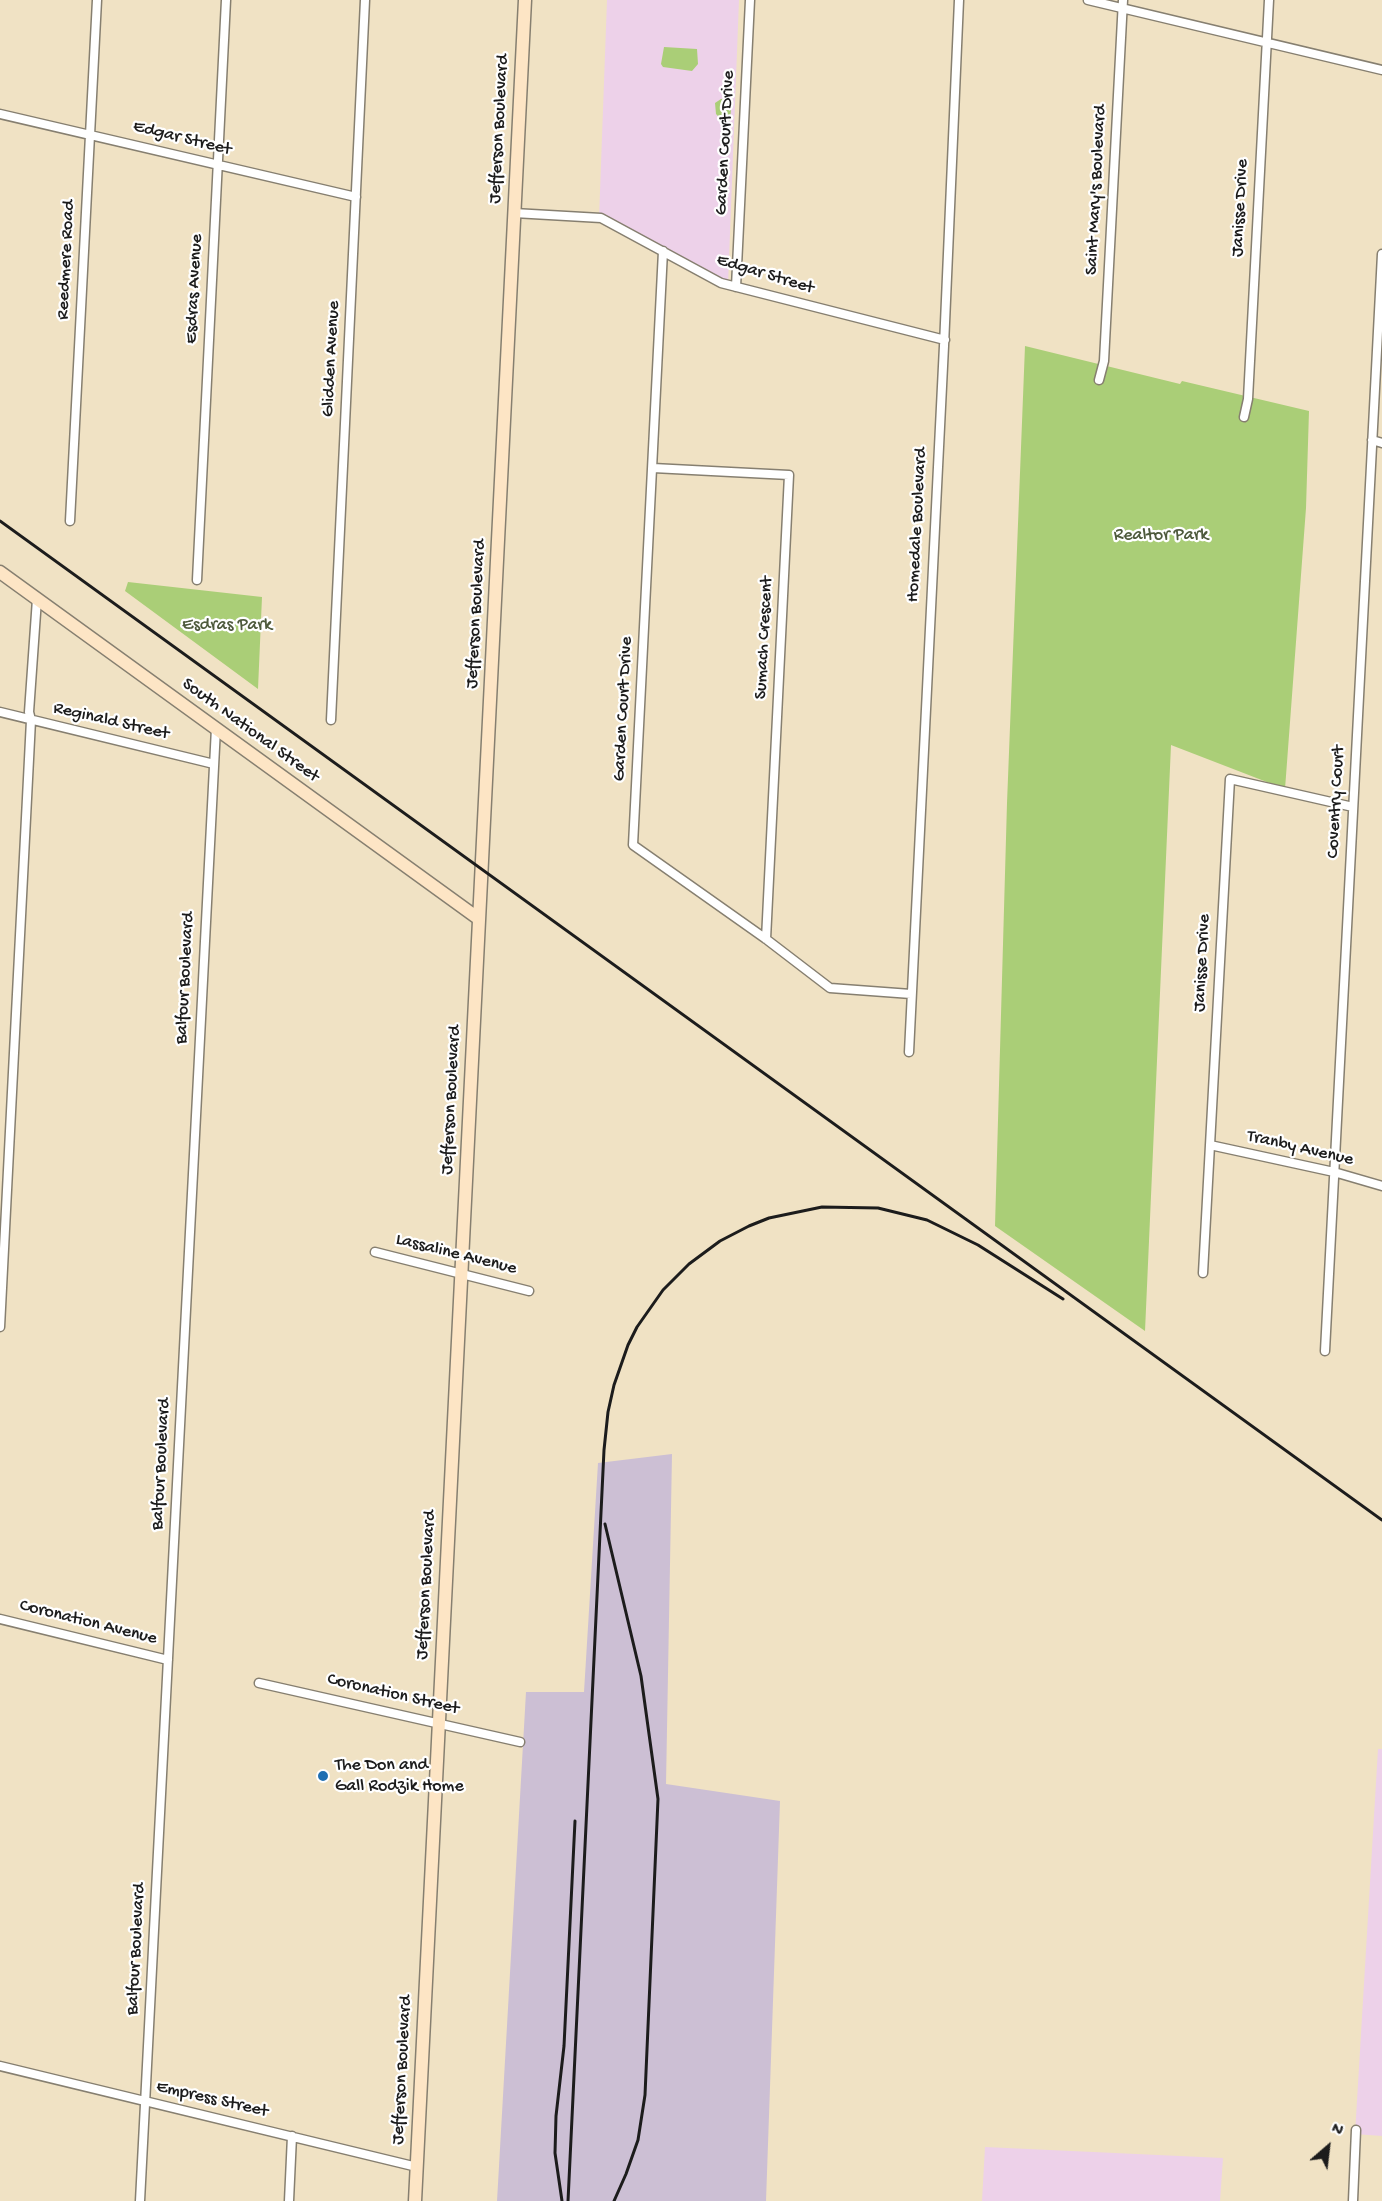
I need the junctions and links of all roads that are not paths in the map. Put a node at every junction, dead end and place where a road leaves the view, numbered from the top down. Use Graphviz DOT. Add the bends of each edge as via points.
graph roads {
  1 [pos="97,0"];
  2 [pos="226,0"];
  3 [pos="365,0"];
  4 [pos="525,0"];
  5 [pos="750,0"];
  6 [pos="959,0"];
  7 [pos="1088,0"];
  8 [pos="1269,0"];
  9 [pos="1123,4"];
  10 [pos="1266,42"];
  11 [pos="1382,70"];
  12 [pos="0,114"];
  13 [pos="90,134"];
  14 [pos="218,165"];
  15 [pos="356,197"];
  16 [pos="514,213"];
  17 [pos="663,252"];
  18 [pos="1382,254"];
  19 [pos="736,287"];
  20 [pos="945,340"];
  21 [pos="1099,380"];
  22 [pos="1244,417"];
  23 [pos="1372,440"];
  24 [pos="1382,443"];
  25 [pos="653,468"];
  26 [pos="70,521"];
  27 [pos="0,572"];
  28 [pos="197,580"];
  29 [pos="37,599"];
  30 [pos="0,712"];
  31 [pos="31,720"];
  32 [pos="331,720"];
  33 [pos="216,728"];
  34 [pos="214,764"];
  35 [pos="1353,807"];
  36 [pos="479,919"];
  37 [pos="766,939"];
  38 [pos="911,994"];
  39 [pos="909,1052"];
  40 [pos="1210,1145"];
  41 [pos="1334,1172"];
  42 [pos="1382,1186"];
  43 [pos="375,1252"];
  44 [pos="1203,1273"];
  45 [pos="462,1274"];
  46 [pos="529,1290"];
  47 [pos="0,1327"];
  48 [pos="1325,1351"];
  49 [pos="0,1619"];
  50 [pos="168,1660"];
  51 [pos="259,1683"];
  52 [pos="438,1722"];
  53 [pos="520,1742"];
  54 [pos="0,2066"];
  55 [pos="145,2101"];
  56 [pos="1356,2130"];
  57 [pos="292,2136"];
  58 [pos="417,2167"];
  59 [pos="140,2201"];
  60 [pos="289,2201"];
  61 [pos="415,2201"];
  62 [pos="1353,2201"];
  1 -- 13 [label="street, Reedmere Road"];
  2 -- 14 [label="street, Esdras Avenue"];
  3 -- 15 [label="street, Glidden Avenue"];
  4 -- 16 [label="street, Jefferson Boulevard"];
  5 -- 19 [label="street, Garden Court Drive"];
  6 -- 20 [label="street, Homedale Boulevard"];
  7 -- 9 [label="street"];
  8 -- 10 [label="street, Janisse Drive"];
  9 -- 10 [label="street"];
  9 -- 21 [label="street, Saint Mary's Boulevard" via="1104,361"];
  10 -- 11 [label="street"];
  10 -- 22 [label="street, Janisse Drive"];
  12 -- 13 [label="street, Edgar Street"];
  13 -- 14 [label="street, Edgar Street"];
  13 -- 26 [label="street, Reedmere Road"];
  14 -- 15 [label="street, Edgar Street"];
  14 -- 28 [label="street, Esdras Avenue"];
  15 -- 32 [label="street, Glidden Avenue"];
  16 -- 17 [label="street, Edgar Street" via="601,218"];
  16 -- 36 [label="street, Jefferson Boulevard"];
  17 -- 19 [label="street, Edgar Street"];
  17 -- 25 [label="street, Garden Court Drive"];
  18 -- 23 [label="street, Coventry Court"];
  19 -- 20 [label="street, Edgar Street"];
  20 -- 38 [label="street, Homedale Boulevard"];
  23 -- 24 [label="street"];
  23 -- 35 [label="street, Coventry Court"];
  25 -- 37 [label="street, Garden Court Drive" via="633,845"];
  25 -- 37 [label="street, Sumach Crescent" via="789,475"];
  27 -- 29 [label="street, South National Street"];
  29 -- 31 [label="street"];
  29 -- 33 [label="street, South National Street"];
  30 -- 31 [label="street, Reginald Street"];
  31 -- 34 [label="street, Reginald Street"];
  31 -- 47 [label="street"];
  33 -- 34 [label="street, Balfour Boulevard"];
  33 -- 36 [label="street, South National Street"];
  34 -- 50 [label="street, Balfour Boulevard"];
  35 -- 40 [label="street, Janisse Drive" via="1230,779"];
  35 -- 41 [label="street, Coventry Court"];
  36 -- 45 [label="street, Jefferson Boulevard"];
  37 -- 38 [label="street, Garden Court Drive" via="830,988"];
  38 -- 39 [label="street, Homedale Boulevard"];
  40 -- 41 [label="street, Tranby Avenue"];
  40 -- 44 [label="street, Janisse Drive"];
  41 -- 42 [label="street, Tranby Avenue"];
  41 -- 48 [label="street, Coventry Court"];
  43 -- 45 [label="street, Lassaline Avenue"];
  45 -- 46 [label="street, Lassaline Avenue"];
  45 -- 52 [label="street, Jefferson Boulevard"];
  49 -- 50 [label="street, Coronation Avenue"];
  50 -- 55 [label="street, Balfour Boulevard"];
  51 -- 52 [label="street, Coronation Street"];
  52 -- 53 [label="street, Coronation Street"];
  52 -- 58 [label="street, Jefferson Boulevard"];
  54 -- 55 [label="street, Empress Street"];
  55 -- 57 [label="street, Empress Street"];
  55 -- 59 [label="street, Balfour Boulevard"];
  56 -- 62 [label="street"];
  57 -- 58 [label="street, Empress Street"];
  57 -- 60 [label="street"];
  58 -- 61 [label="street, Jefferson Boulevard"];
}
